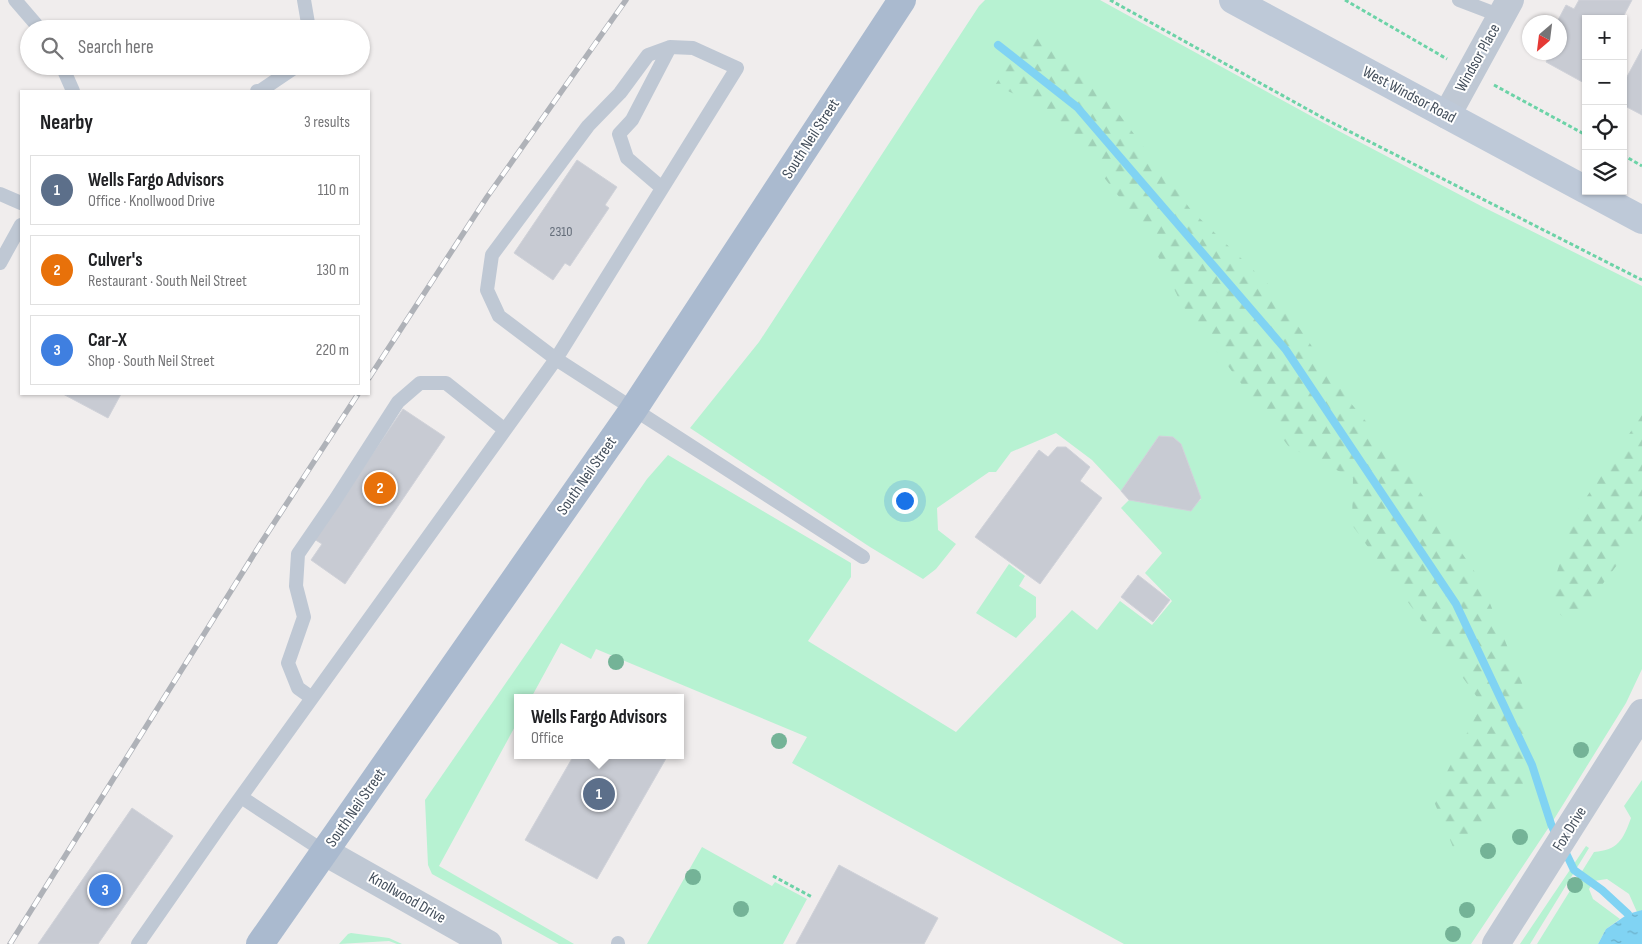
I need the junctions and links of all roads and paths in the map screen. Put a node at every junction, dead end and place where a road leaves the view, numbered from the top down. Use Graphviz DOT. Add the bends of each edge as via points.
graph roads {
  1 [pos="15,0"];
  2 [pos="304,0"];
  3 [pos="902,0"];
  4 [pos="1110,0"];
  5 [pos="1233,0"];
  6 [pos="1345,0"];
  7 [pos="1459,0"];
  8 [pos="1505,8"];
  9 [pos="32,20"];
  10 [pos="307,20"];
  11 [pos="670,47"];
  12 [pos="1434,51"];
  13 [pos="66,75"];
  14 [pos="283,75"];
  15 [pos="73,90"];
  16 [pos="259,90"];
  17 [pos="1508,93"];
  18 [pos="1446,115"];
  19 [pos="1582,133"];
  20 [pos="1627,157"];
  21 [pos="1642,166"];
  22 [pos="662,188"];
  23 [pos="1582,188"];
  24 [pos="0,194"];
  25 [pos="1595,195"];
  26 [pos="20,203"];
  27 [pos="1642,220"];
  28 [pos="20,227"];
  29 [pos="0,263"];
  30 [pos="1642,280"];
  31 [pos="556,358"];
  32 [pos="633,410"];
  33 [pos="505,430"];
  34 [pos="864,557"];
  35 [pos="312,698"];
  36 [pos="1642,713"];
  37 [pos="241,797"];
  38 [pos="325,852"];
  39 [pos="773,876"];
  40 [pos="812,897"];
  41 [pos="138,944"];
  42 [pos="260,944"];
  43 [pos="488,944"];
  44 [pos="1496,944"];
  1 -- 9 [label="lane"];
  2 -- 10 [label="lane"];
  3 -- 32 [label="main road, South Neil Street"];
  4 -- 30 [label="path" via="1325,119"];
  5 -- 18 [label="main road, West Windsor Road"];
  6 -- 12 [label="path"];
  7 -- 8 [label="lane"];
  8 -- 18 [label="street, Windsor Place"];
  11 -- 22 [label="lane" via="632,120 619,134 627,158"];
  11 -- 22 [label="lane" via="693,48 737,68"];
  11 -- 31 [label="lane" via="648,55 620,93 588,126 492,255 487,290 499,316"];
  13 -- 15 [label="lane"];
  14 -- 16 [label="lane"];
  17 -- 19 [label="path"];
  18 -- 23 [label="main road, West Windsor Road"];
  20 -- 21 [label="path"];
  22 -- 31 [label="lane"];
  24 -- 26 [label="lane"];
  25 -- 27 [label="main road, West Windsor Road"];
  28 -- 29 [label="lane"];
  31 -- 32 [label="lane"];
  31 -- 33 [label="lane"];
  32 -- 34 [label="lane"];
  32 -- 38 [label="main road, South Neil Street"];
  33 -- 35 [label="lane"];
  33 -- 35 [label="lane" via="446,384 420,383 398,402 298,554 296,586 304,617 288,663 298,688"];
  35 -- 37 [label="lane"];
  36 -- 44 [label="street, Fox Drive"];
  37 -- 38 [label="lane"];
  37 -- 41 [label="lane"];
  38 -- 42 [label="main road, South Neil Street"];
  38 -- 43 [label="street, Knollwood Drive"];
  39 -- 40 [label="path"];
}
